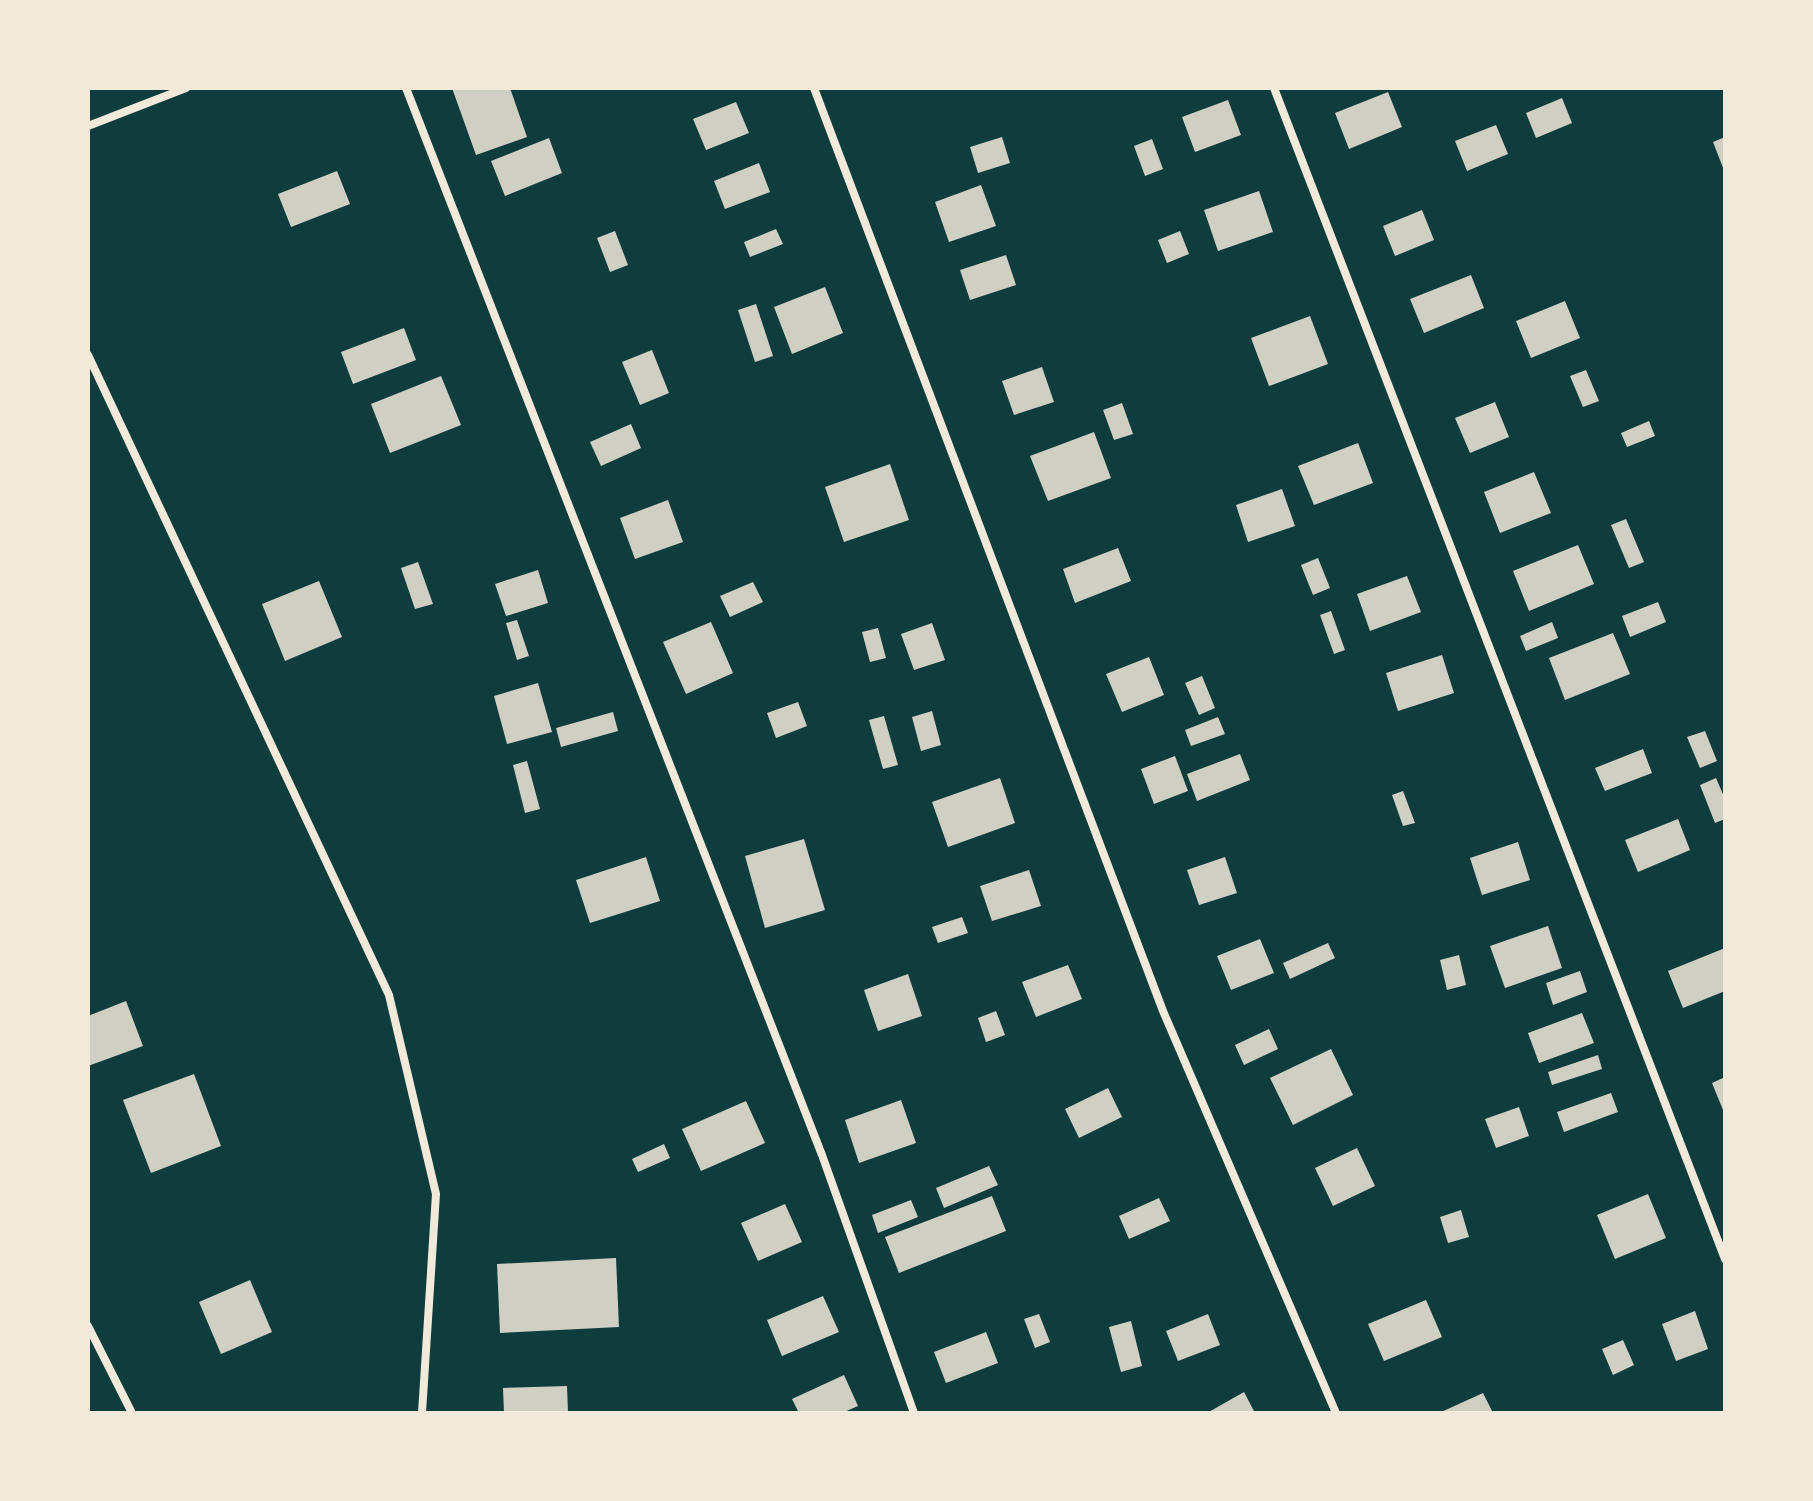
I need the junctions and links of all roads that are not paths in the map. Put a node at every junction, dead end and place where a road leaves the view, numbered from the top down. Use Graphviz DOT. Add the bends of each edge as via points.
graph roads {
  1 [pos="186,88"];
  2 [pos="406,88"];
  3 [pos="814,88"];
  4 [pos="1274,88"];
  5 [pos="88,126"];
  6 [pos="88,355"];
  7 [pos="1725,1259"];
  8 [pos="88,1326"];
  9 [pos="132,1413"];
  10 [pos="422,1413"];
  11 [pos="914,1413"];
  12 [pos="1336,1413"];
  1 -- 5 [label="street"];
  2 -- 11 [label="street" via="822,1155"];
  3 -- 12 [label="street" via="1163,1011"];
  4 -- 7 [label="street"];
  6 -- 10 [label="street" via="389,995 436,1194"];
  8 -- 9 [label="street"];
}
